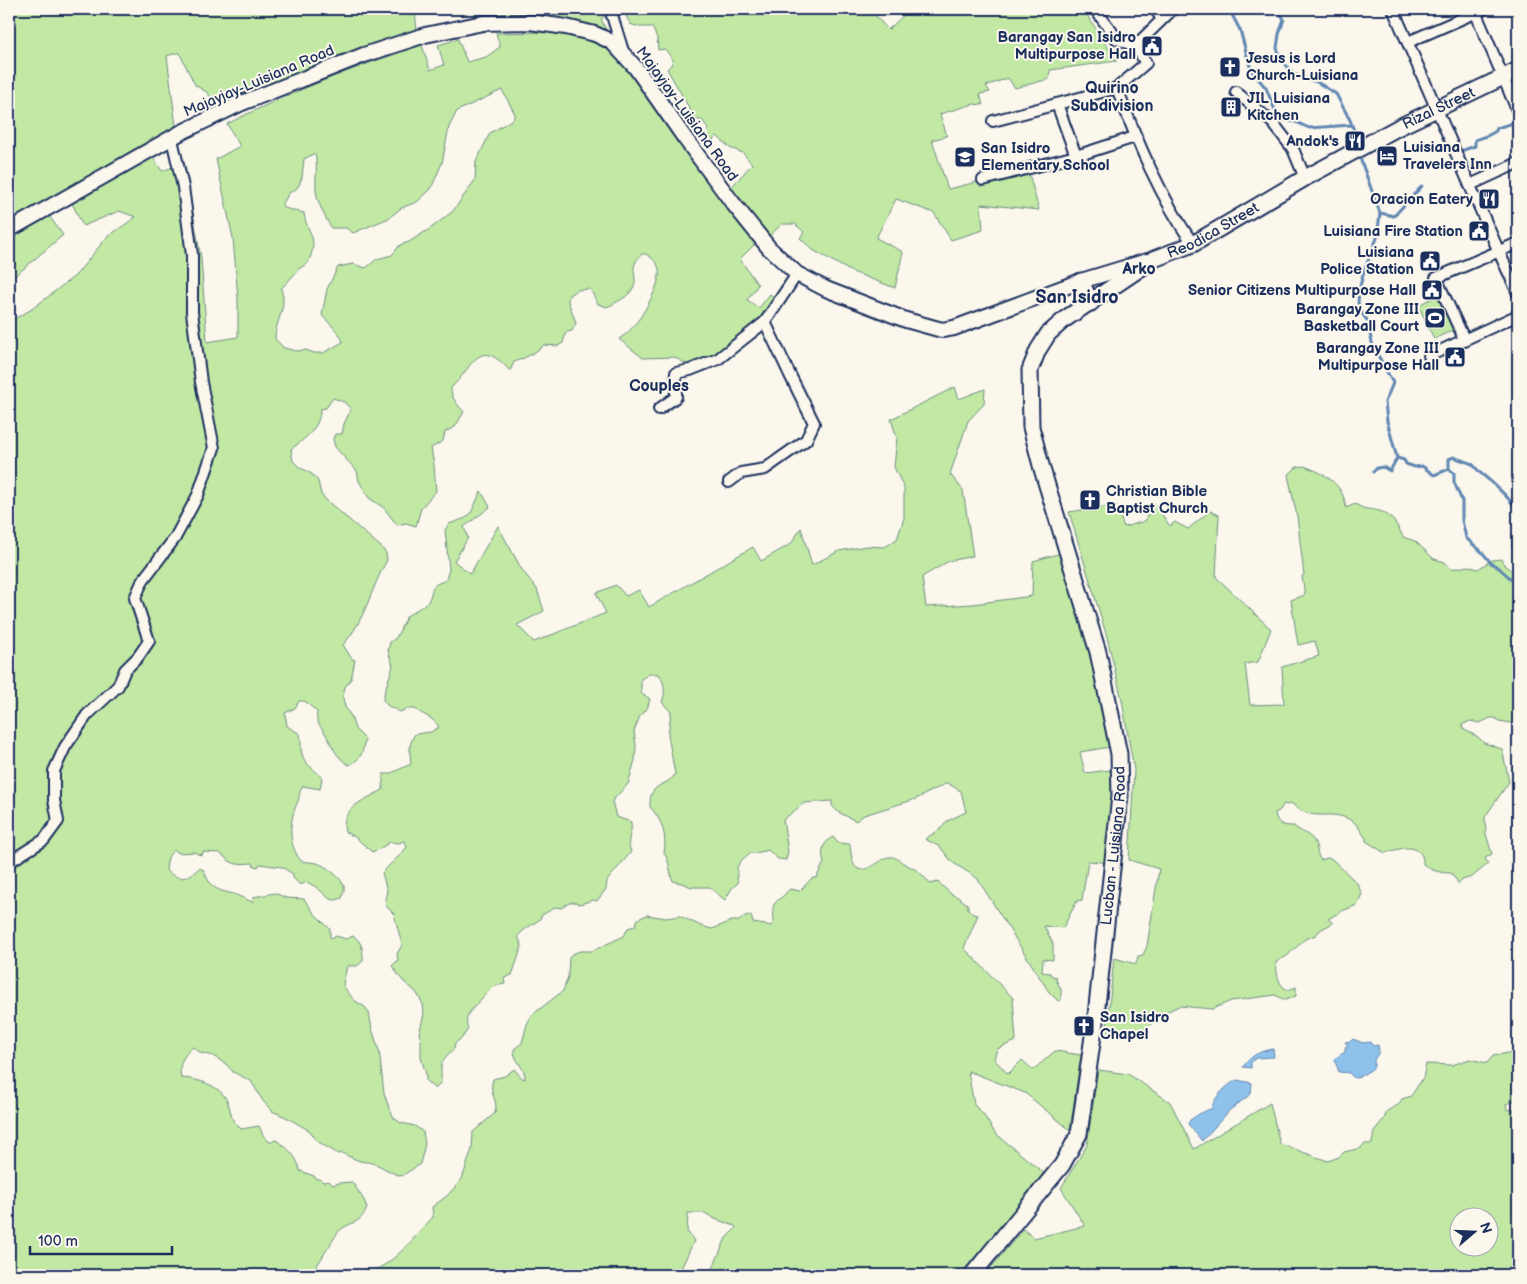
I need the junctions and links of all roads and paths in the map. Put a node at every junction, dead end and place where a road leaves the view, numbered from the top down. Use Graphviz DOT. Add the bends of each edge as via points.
graph roads {
  1 [pos="610,9"];
  2 [pos="1095,9"];
  3 [pos="1155,9"];
  4 [pos="1173,9"];
  5 [pos="1394,9"];
  6 [pos="1478,10"];
  7 [pos="1162,19"];
  8 [pos="1408,42"];
  9 [pos="1135,46"];
  10 [pos="624,55"];
  11 [pos="1518,70"];
  12 [pos="1504,77"];
  13 [pos="1117,88"];
  14 [pos="1236,92"];
  15 [pos="1057,104"];
  16 [pos="1438,108"];
  17 [pos="1518,112"];
  18 [pos="993,121"];
  19 [pos="1135,137"];
  20 [pos="172,139"];
  21 [pos="1360,148"];
  22 [pos="1076,156"];
  23 [pos="1518,163"];
  24 [pos="1305,178"];
  25 [pos="983,180"];
  26 [pos="1470,185"];
  27 [pos="9,230"];
  28 [pos="1518,243"];
  29 [pos="1193,244"];
  30 [pos="1498,252"];
  31 [pos="1154,259"];
  32 [pos="797,274"];
  33 [pos="1081,281"];
  34 [pos="1518,293"];
  35 [pos="1091,303"];
  36 [pos="1518,315"];
  37 [pos="765,322"];
  38 [pos="1465,341"];
  39 [pos="1429,356"];
  40 [pos="1030,392"];
  41 [pos="659,409"];
  42 [pos="729,482"];
  43 [pos="9,862"];
  44 [pos="972,1275"];
  1 -- 10 [label="street"];
  2 -- 9 [label="street" via="1117,40"];
  3 -- 7 [label="street"];
  4 -- 7 [label="street"];
  5 -- 8 [label="street"];
  6 -- 8 [label="street"];
  6 -- 12 [label="street"];
  7 -- 9 [label="street"];
  8 -- 16 [label="street"];
  9 -- 13 [label="street" via="1146,63"];
  10 -- 20 [label="street, Majayjay-Luisiana Road" via="612,42 566,27 530,22 483,23 424,35 364,54 242,103"];
  10 -- 32 [label="street, Majayjay-Luisiana Road" via="732,202 769,248"];
  11 -- 12 [label="main road, Rizal Street"];
  12 -- 16 [label="main road, Rizal Street"];
  12 -- 17 [label="street"];
  13 -- 15 [label="street"];
  13 -- 19 [label="street"];
  14 -- 24 [label="street" via="1273,123 1293,149"];
  15 -- 18 [label="street"];
  15 -- 22 [label="street"];
  16 -- 21 [label="main road, Rizal Street"];
  16 -- 26 [label="street"];
  19 -- 22 [label="street"];
  19 -- 29 [label="street" via="1176,219"];
  20 -- 27 [label="street, Majayjay-Luisiana Road"];
  20 -- 43 [label="street" via="192,255 192,312 214,448 198,495 175,538 143,580 135,598 149,641 125,670 118,686 87,715 65,747 54,771 58,821 44,840"];
  21 -- 24 [label="main road, Reodica Street"];
  22 -- 25 [label="street"];
  23 -- 26 [label="street"];
  24 -- 29 [label="main road, Reodica Street"];
  26 -- 30 [label="street"];
  28 -- 30 [label="street"];
  29 -- 31 [label="main road, Reodica Street"];
  30 -- 34 [label="street"];
  30 -- 38 [label="street" via="1436,278"];
  31 -- 33 [label="street, Majayjay-Luisiana Road"];
  31 -- 35 [label="main road, Reodica Street"];
  32 -- 33 [label="street, Majayjay-Luisiana Road" via="885,312 942,330"];
  32 -- 37 [label="street"];
  33 -- 35 [label="main road"];
  35 -- 40 [label="main road, Reodica Street" via="1048,334 1030,370"];
  36 -- 38 [label="street"];
  37 -- 41 [label="street" via="718,359 676,373 676,397"];
  37 -- 42 [label="street" via="814,423 806,440 765,469 741,473"];
  38 -- 39 [label="street"];
  40 -- 44 [label="main road, Lucban - Luisiana Road" via="1031,427 1107,690 1119,754 1120,796 1096,1015 1079,1134 1062,1164"];
}
